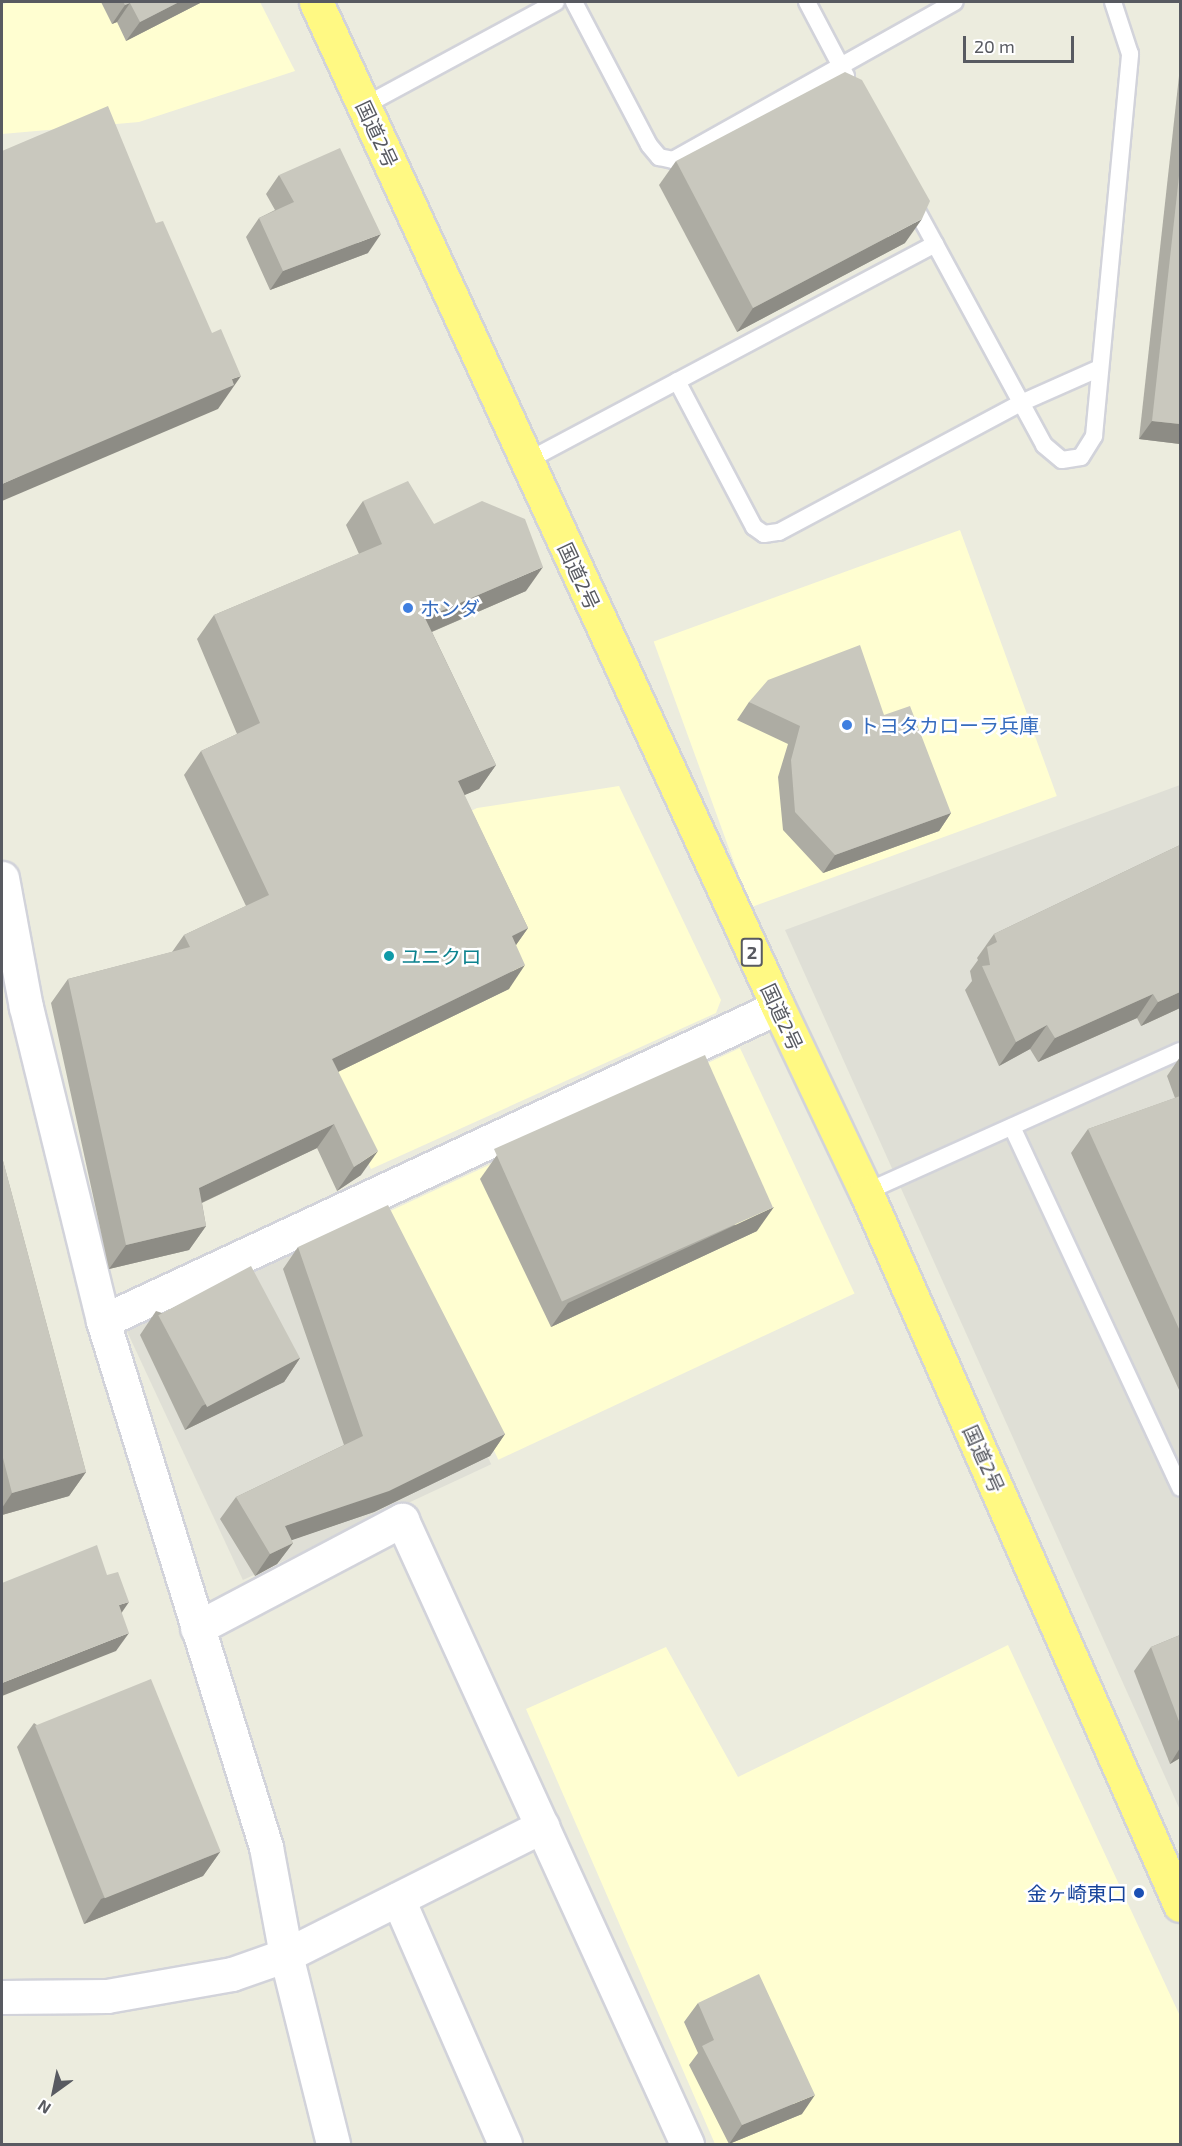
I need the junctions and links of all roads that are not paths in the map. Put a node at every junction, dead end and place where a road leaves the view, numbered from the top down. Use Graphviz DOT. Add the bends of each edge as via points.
graph roads {
  1 [pos="316,2"];
  2 [pos="556,2"];
  3 [pos="574,2"];
  4 [pos="807,2"];
  5 [pos="955,2"];
  6 [pos="1113,2"];
  7 [pos="841,67"];
  8 [pos="856,95"];
  9 [pos="364,106"];
  10 [pos="903,184"];
  11 [pos="935,244"];
  12 [pos="1100,368"];
  13 [pos="677,381"];
  14 [pos="1021,403"];
  15 [pos="527,461"];
  16 [pos="2,878"];
  17 [pos="778,1008"];
  18 [pos="1180,1051"];
  19 [pos="1012,1127"];
  20 [pos="866,1192"];
  21 [pos="103,1321"];
  22 [pos="1180,1488"];
  23 [pos="197,1628"];
  24 [pos="542,1826"];
  25 [pos="398,1899"];
  26 [pos="1180,1905"];
  27 [pos="286,1955"];
  28 [pos="2,1997"];
  29 [pos="333,2145"];
  30 [pos="504,2145"];
  31 [pos="687,2145"];
  1 -- 9 [label="highway, 国道2号 / 2"];
  2 -- 9 [label="lane"];
  3 -- 7 [label="lane" via="658,158 674,160"];
  4 -- 7 [label="lane"];
  5 -- 7 [label="lane"];
  6 -- 12 [label="lane" via="1130,54"];
  7 -- 8 [label="lane"];
  9 -- 15 [label="highway, 国道2号 / 2"];
  10 -- 11 [label="lane"];
  11 -- 13 [label="lane"];
  11 -- 14 [label="lane"];
  12 -- 14 [label="lane"];
  12 -- 14 [label="lane" via="1094,436 1081,457 1062,460 1044,445"];
  13 -- 14 [label="lane" via="754,527 764,534 779,532"];
  13 -- 15 [label="lane"];
  15 -- 17 [label="highway, 国道2号 / 2"];
  16 -- 21 [label="street" via="26,1007"];
  17 -- 20 [label="highway, 国道2号 / 2"];
  17 -- 21 [label="street"];
  18 -- 19 [label="lane"];
  19 -- 20 [label="lane"];
  19 -- 22 [label="lane"];
  20 -- 26 [label="highway, 国道2号 / 2"];
  21 -- 23 [label="street"];
  23 -- 24 [label="street" via="402,1520"];
  23 -- 27 [label="street" via="266,1847"];
  24 -- 25 [label="street"];
  24 -- 31 [label="street"];
  25 -- 27 [label="street"];
  25 -- 30 [label="street"];
  27 -- 28 [label="street" via="232,1974 107,1996"];
  27 -- 29 [label="street"];
}
